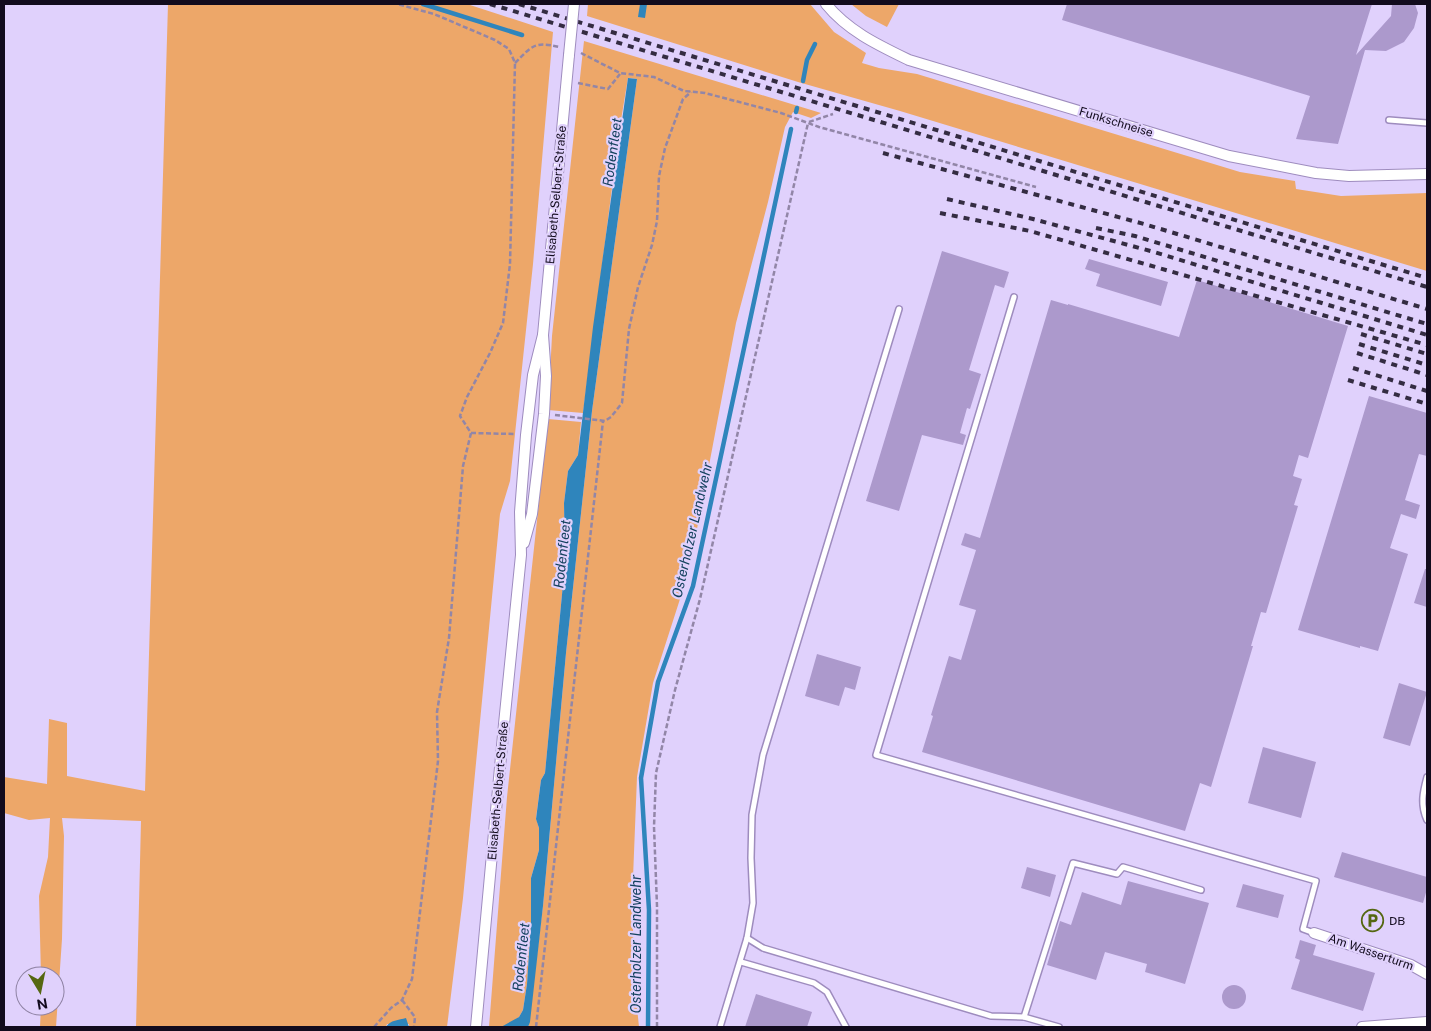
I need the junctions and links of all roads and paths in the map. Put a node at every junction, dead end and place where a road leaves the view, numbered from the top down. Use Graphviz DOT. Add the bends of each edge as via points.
graph roads {
  1 [pos="397,4"];
  2 [pos="574,4"];
  3 [pos="826,4"];
  4 [pos="566,82"];
  5 [pos="691,92"];
  6 [pos="833,114"];
  7 [pos="1389,120"];
  8 [pos="808,123"];
  9 [pos="1427,123"];
  10 [pos="1427,174"];
  11 [pos="1036,187"];
  12 [pos="1014,297"];
  13 [pos="899,309"];
  14 [pos="544,335"];
  15 [pos="579,418"];
  16 [pos="604,421"];
  17 [pos="471,433"];
  18 [pos="526,434"];
  19 [pos="521,555"];
  20 [pos="1427,777"];
  21 [pos="1427,820"];
  22 [pos="1202,890"];
  23 [pos="1314,933"];
  24 [pos="747,938"];
  25 [pos="741,962"];
  26 [pos="1427,974"];
  27 [pos="402,1000"];
  28 [pos="1024,1017"];
  29 [pos="1427,1022"];
  30 [pos="374,1027"];
  31 [pos="414,1027"];
  32 [pos="476,1027"];
  33 [pos="536,1027"];
  34 [pos="657,1027"];
  35 [pos="720,1027"];
  36 [pos="846,1027"];
  37 [pos="1059,1027"];
  38 [pos="1362,1027"];
  1 -- 17 [label="path" via="434,14 496,40 509,49 515,63 510,264 503,323 460,416"];
  2 -- 4 [label="street, Elisabeth-Selbert-Straße, bridge"];
  3 -- 10 [label="street, Funkschneise" via="842,21 870,41 909,60 1230,156 1316,173 1350,176"];
  4 -- 5 [label="path" via="608,89 620,74 654,77"];
  4 -- 14 [label="street, Elisabeth-Selbert-Straße"];
  5 -- 8 [label="path" via="706,93"];
  5 -- 16 [label="path" via="682,99 659,176 656,229 629,328 622,403"];
  6 -- 8 [label="path"];
  7 -- 9 [label="lane"];
  8 -- 11 [label="path"];
  8 -- 34 [label="path" via="700,599 656,773"];
  12 -- 23 [label="lane" via="876,754 1316,882 1303,930"];
  13 -- 24 [label="lane" via="763,755 752,815 753,903"];
  14 -- 18 [label="street, Elisabeth-Selbert-Straße" via="532,375"];
  14 -- 19 [label="street, Elisabeth-Selbert-Straße" via="544,414 532,514"];
  15 -- 16 [label="path"];
  16 -- 33 [label="path"];
  17 -- 18 [label="path"];
  17 -- 27 [label="path" via="464,466 449,638 436,712 438,760 412,979"];
  18 -- 19 [label="street, Elisabeth-Selbert-Straße" via="520,512"];
  19 -- 32 [label="street, Elisabeth-Selbert-Straße"];
  20 -- 21 [label="lane" via="1422,794"];
  22 -- 28 [label="lane" via="1122,867 1117,874 1073,863"];
  23 -- 26 [label="street, Am Wasserturm" via="1411,965"];
  24 -- 25 [label="lane"];
  24 -- 28 [label="lane" via="763,948 991,1016"];
  25 -- 35 [label="lane"];
  25 -- 36 [label="lane" via="814,983 827,992"];
  27 -- 30 [label="path"];
  27 -- 31 [label="path" via="415,1017"];
  28 -- 37 [label="lane"];
  29 -- 38 [label="street"];
}
